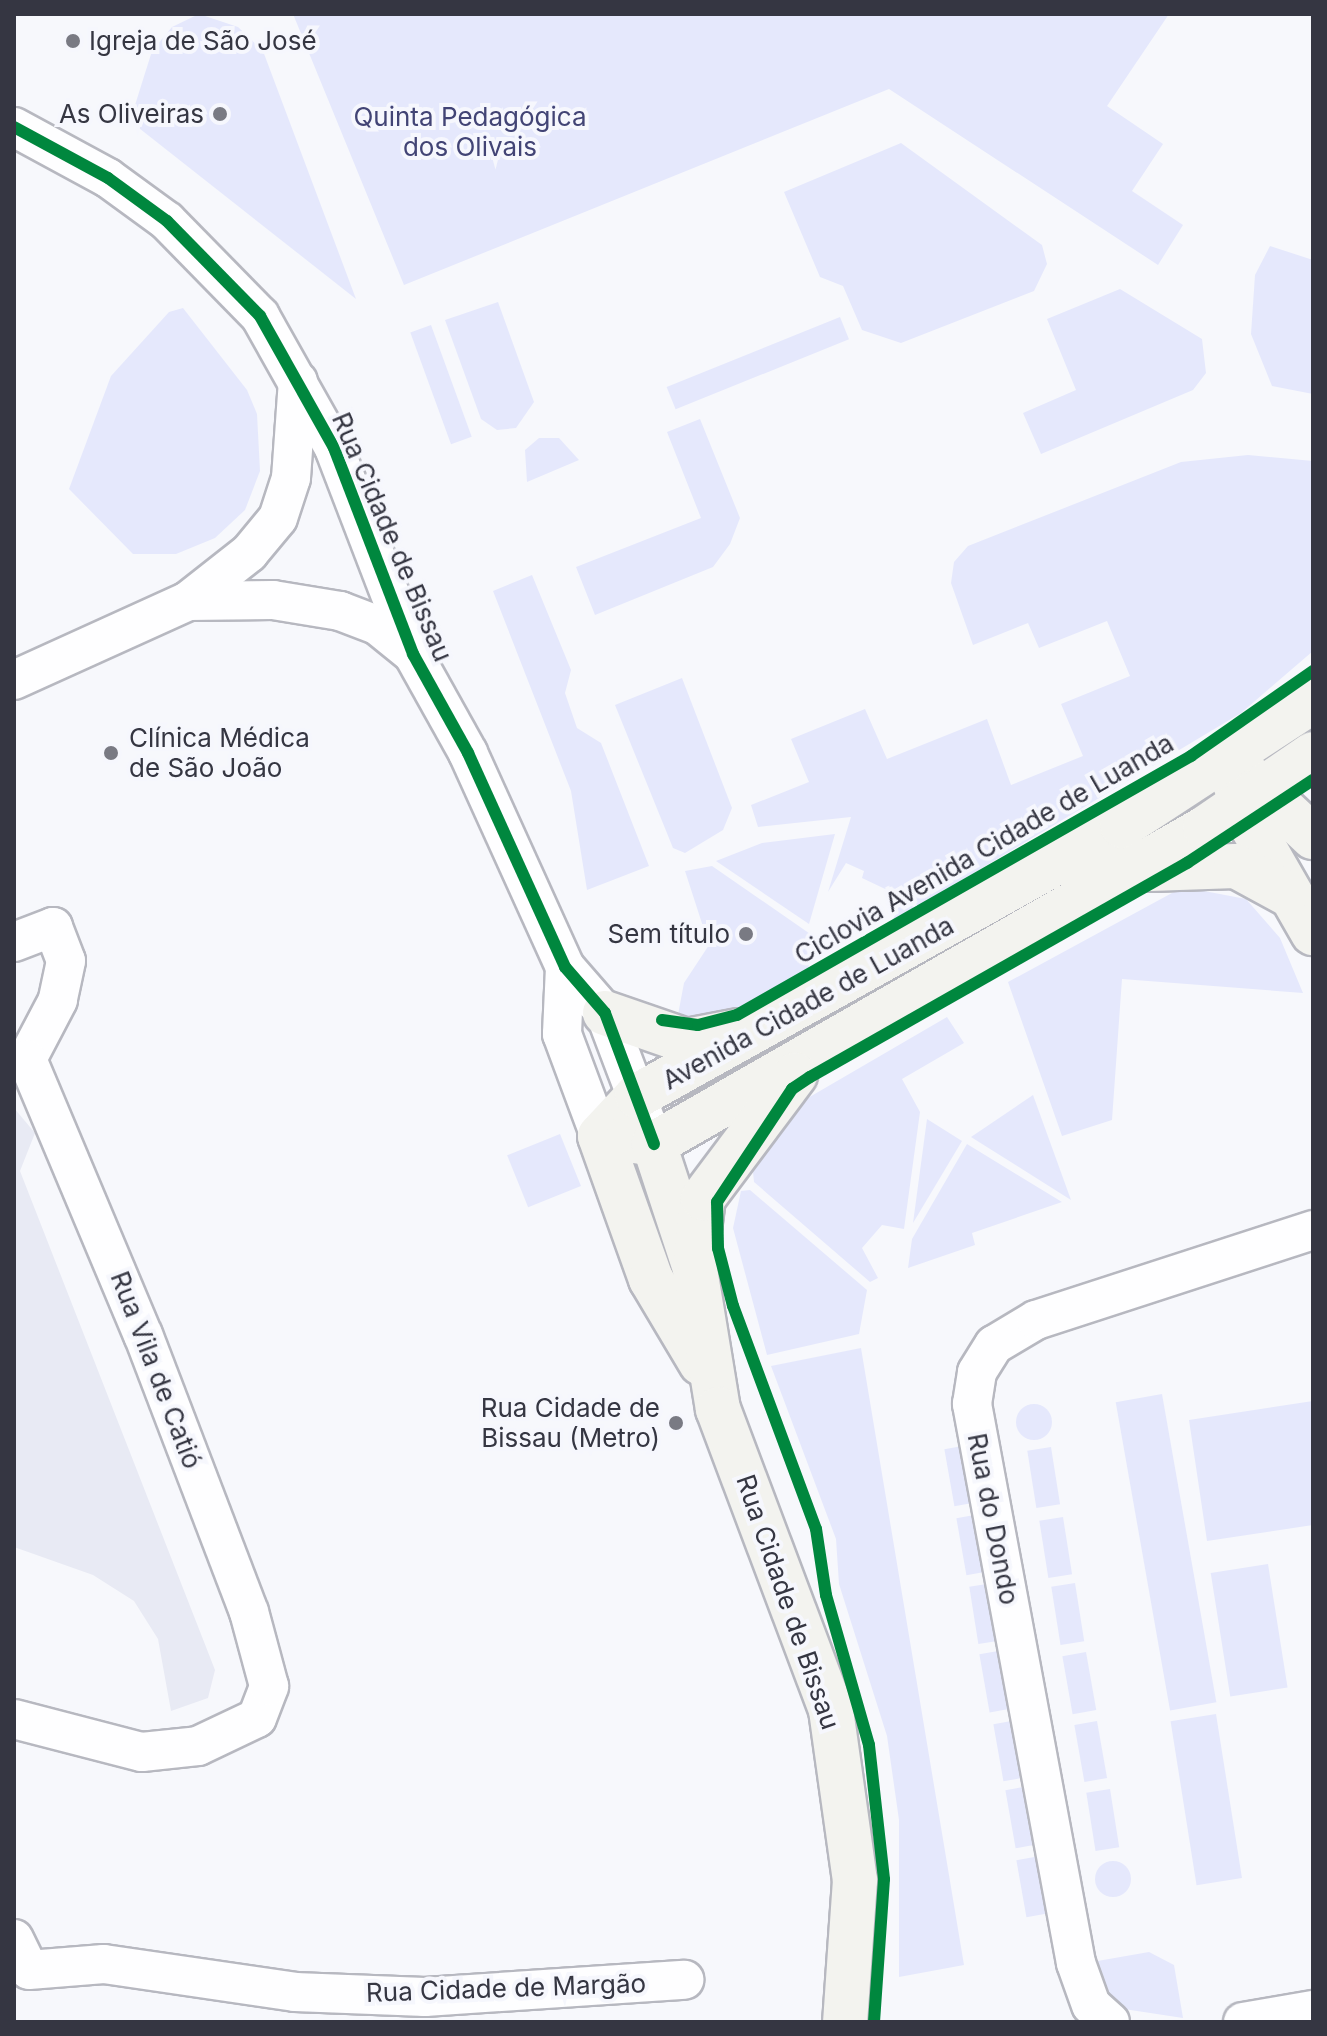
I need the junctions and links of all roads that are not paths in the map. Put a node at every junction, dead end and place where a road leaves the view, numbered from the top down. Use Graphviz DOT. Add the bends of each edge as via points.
graph roads {
  1 [pos="14,127"];
  2 [pos="298,378"];
  3 [pos="188,601"];
  4 [pos="413,654"];
  5 [pos="14,680"];
  6 [pos="1313,701"];
  7 [pos="1313,754"];
  8 [pos="1228,762"];
  9 [pos="1255,796"];
  10 [pos="1313,837"];
  11 [pos="1121,878"];
  12 [pos="1286,893"];
  13 [pos="1313,933"];
  14 [pos="14,942"];
  15 [pos="565,967"];
  16 [pos="605,1013"];
  17 [pos="773,1024"];
  18 [pos="815,1052"];
  19 [pos="20,1059"];
  20 [pos="637,1096"];
  21 [pos="600,1136"];
  22 [pos="654,1144"];
  23 [pos="1313,1230"];
  24 [pos="695,1269"];
  25 [pos="710,1378"];
  26 [pos="14,1719"];
  27 [pos="14,1939"];
  28 [pos="684,1980"];
  29 [pos="1313,2010"];
  30 [pos="845,2022"];
  31 [pos="1110,2022"];
  32 [pos="1243,2022"];
  1 -- 2 [label="street, Rua Cidade de Bissau" via="108,178 177,230 227,275"];
  2 -- 3 [label="street" via="291,478 278,518 249,553"];
  2 -- 4 [label="street, Rua Cidade de Bissau" via="334,448"];
  3 -- 4 [label="street" via="273,600 340,611 377,625"];
  3 -- 5 [label="street"];
  4 -- 15 [label="street, Rua Cidade de Bissau" via="468,753"];
  6 -- 8 [label="main road, Avenida Cidade de Luanda"];
  7 -- 9 [label="main road, Avenida Cidade de Luanda"];
  8 -- 9 [label="main road"];
  8 -- 17 [label="main road, Avenida Cidade de Luanda"];
  9 -- 10 [label="main road"];
  9 -- 11 [label="main road, Avenida Cidade de Luanda"];
  9 -- 12 [label="main road"];
  11 -- 12 [label="main road" via="1212,863 1258,874"];
  11 -- 18 [label="main road, Avenida Cidade de Luanda"];
  12 -- 13 [label="main road"];
  14 -- 19 [label="street, Rua Vila de Catió" via="53,927 66,961 58,1000"];
  15 -- 16 [label="street, Rua Cidade de Bissau"];
  15 -- 21 [label="street, Rua Cidade de Bissau" via="562,1034"];
  16 -- 17 [label="main road" via="686,1041"];
  16 -- 20 [label="street, Rua Cidade de Bissau"];
  17 -- 20 [label="main road, Avenida Cidade de Luanda"];
  18 -- 22 [label="main road, Avenida Cidade de Luanda"];
  18 -- 24 [label="main road" via="703,1198"];
  19 -- 26 [label="street, Rua Vila de Catió" via="143,1335 249,1612 269,1686 257,1718 198,1746 142,1752"];
  20 -- 21 [label="main road, Avenida Cidade de Luanda"];
  20 -- 22 [label="street, Rua Cidade de Bissau"];
  21 -- 22 [label="main road"];
  21 -- 25 [label="main road, Rua Cidade de Bissau" via="651,1279"];
  22 -- 24 [label="main road, Rua Cidade de Bissau"];
  23 -- 31 [label="street, Rua do Dondo" via="1036,1320 994,1345 977,1372 972,1404 1076,1963 1091,2005"];
  24 -- 25 [label="main road, Rua Cidade de Bissau"];
  25 -- 30 [label="main road, Rua Cidade de Bissau" via="831,1710 855,1880"];
  27 -- 28 [label="street, Rua Cidade de Margão" via="29,1970 104,1964 295,1992 425,1997"];
  29 -- 32 [label="street"];
}
